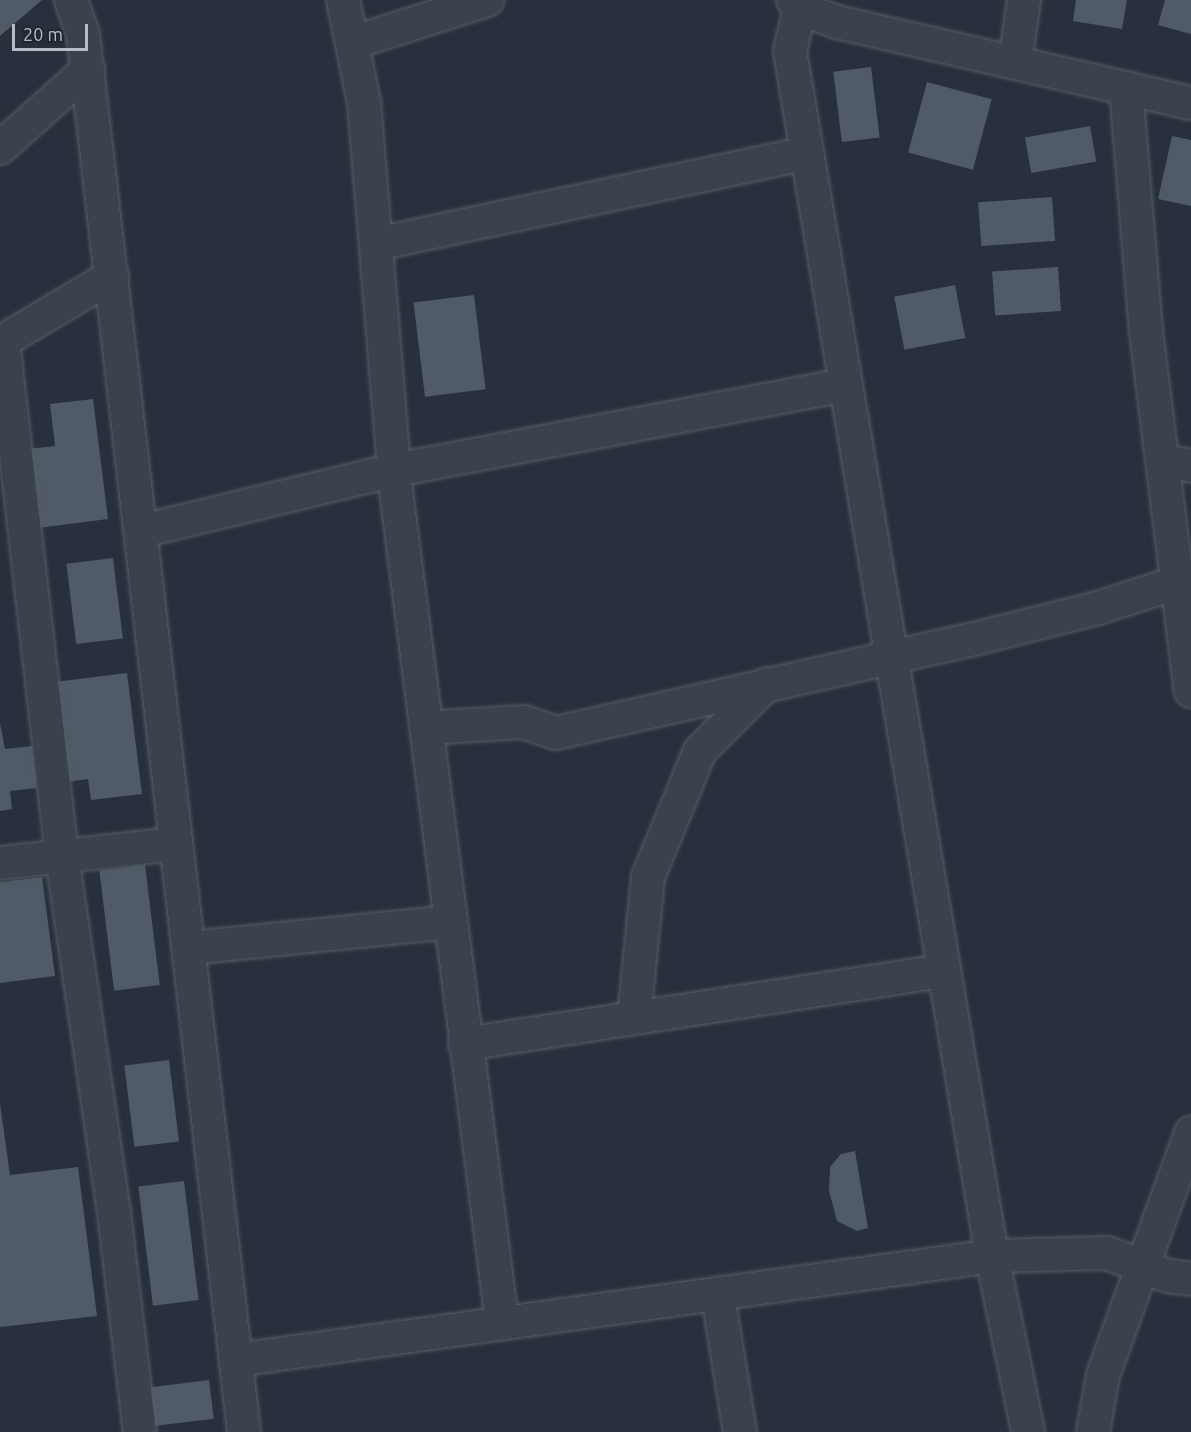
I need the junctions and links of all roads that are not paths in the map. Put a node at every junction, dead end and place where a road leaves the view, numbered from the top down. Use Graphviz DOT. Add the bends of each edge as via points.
graph roads {
  1 [pos="71,0"];
  2 [pos="343,0"];
  3 [pos="487,0"];
  4 [pos="1024,0"];
  5 [pos="796,4"];
  6 [pos="352,43"];
  7 [pos="1015,63"];
  8 [pos="88,70"];
  9 [pos="1126,88"];
  10 [pos="1191,104"];
  11 [pos="0,148"];
  12 [pos="808,153"];
  13 [pos="376,244"];
  14 [pos="112,276"];
  15 [pos="2,340"];
  16 [pos="846,385"];
  17 [pos="1177,463"];
  18 [pos="395,470"];
  19 [pos="142,531"];
  20 [pos="1179,582"];
  21 [pos="892,657"];
  22 [pos="766,684"];
  23 [pos="1191,691"];
  24 [pos="426,728"];
  25 [pos="175,844"];
  26 [pos="62,856"];
  27 [pos="0,863"];
  28 [pos="450,922"];
  29 [pos="189,948"];
  30 [pos="944,971"];
  31 [pos="634,1018"];
  32 [pos="465,1044"];
  33 [pos="1191,1133"];
  34 [pos="992,1256"];
  35 [pos="1140,1266"];
  36 [pos="1191,1279"];
  37 [pos="718,1296"];
  38 [pos="502,1320"];
  39 [pos="236,1360"];
  40 [pos="140,1432"];
  41 [pos="244,1432"];
  42 [pos="740,1432"];
  43 [pos="1028,1432"];
  44 [pos="1093,1432"];
  1 -- 8 [label="street" via="83,34"];
  2 -- 6 [label="street"];
  3 -- 6 [label="street"];
  4 -- 7 [label="street"];
  5 -- 7 [label="street" via="837,22"];
  5 -- 12 [label="street" via="790,51"];
  6 -- 13 [label="street" via="364,102"];
  7 -- 9 [label="street"];
  8 -- 11 [label="street"];
  8 -- 14 [label="street"];
  9 -- 10 [label="street"];
  9 -- 17 [label="street" via="1146,331"];
  12 -- 13 [label="street"];
  12 -- 16 [label="street"];
  13 -- 18 [label="street"];
  14 -- 15 [label="street"];
  14 -- 19 [label="street"];
  15 -- 26 [label="street"];
  16 -- 18 [label="street"];
  16 -- 21 [label="street"];
  17 -- 20 [label="street"];
  18 -- 19 [label="street"];
  18 -- 24 [label="street"];
  19 -- 25 [label="street"];
  20 -- 21 [label="street" via="1087,611"];
  20 -- 23 [label="street"];
  21 -- 22 [label="street"];
  21 -- 30 [label="street"];
  22 -- 24 [label="street" via="556,733 524,722"];
  22 -- 31 [label="street" via="700,751 648,877"];
  24 -- 28 [label="street"];
  25 -- 26 [label="street"];
  25 -- 29 [label="street"];
  26 -- 27 [label="street"];
  26 -- 40 [label="street" via="114,1212"];
  28 -- 29 [label="street"];
  28 -- 32 [label="street"];
  29 -- 39 [label="street"];
  30 -- 31 [label="street"];
  30 -- 34 [label="street"];
  31 -- 32 [label="street"];
  32 -- 38 [label="street"];
  33 -- 35 [label="street"];
  34 -- 35 [label="street" via="1107,1253"];
  34 -- 37 [label="street"];
  34 -- 43 [label="street"];
  35 -- 36 [label="street"];
  35 -- 44 [label="street" via="1103,1375"];
  37 -- 38 [label="street"];
  37 -- 42 [label="street"];
  38 -- 39 [label="street"];
  39 -- 41 [label="street"];
}
